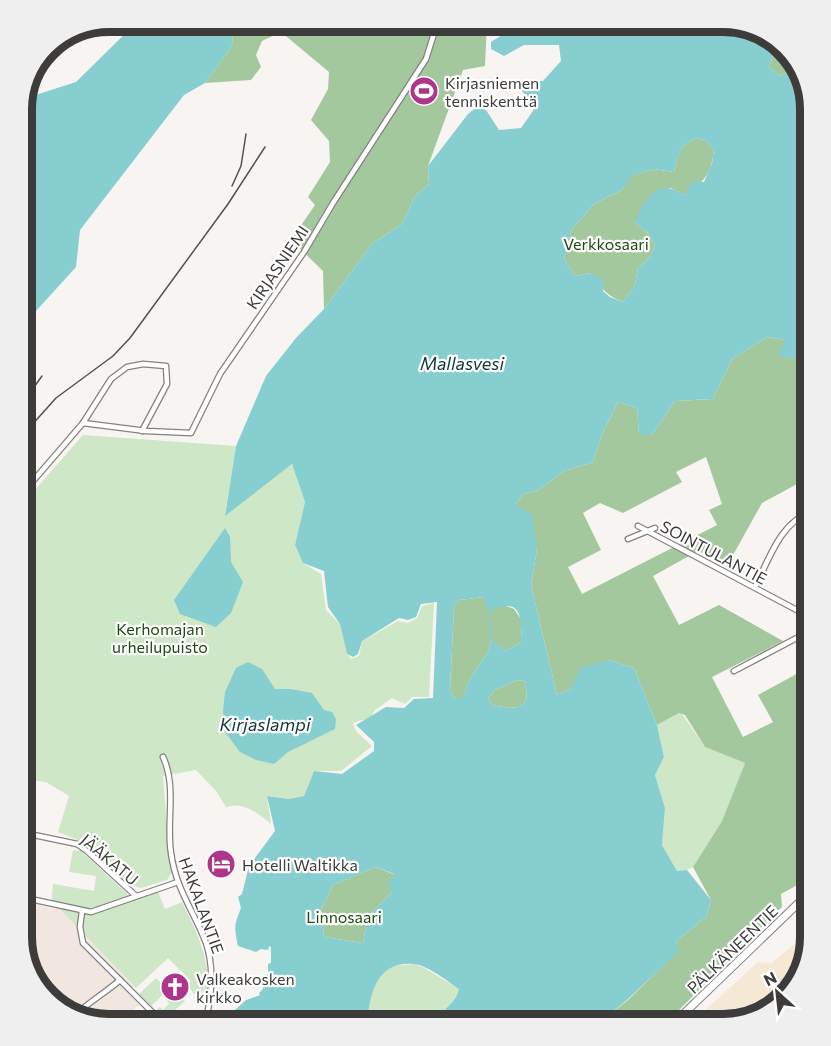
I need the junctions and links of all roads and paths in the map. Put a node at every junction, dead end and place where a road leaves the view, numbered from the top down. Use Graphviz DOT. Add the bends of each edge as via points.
graph roads {
  1 [pos="435,32"];
  2 [pos="83,423"];
  3 [pos="142,431"];
  4 [pos="32,482"];
  5 [pos="800,517"];
  6 [pos="638,526"];
  7 [pos="655,528"];
  8 [pos="648,531"];
  9 [pos="628,539"];
  10 [pos="755,587"];
  11 [pos="800,612"];
  12 [pos="800,636"];
  13 [pos="734,672"];
  14 [pos="163,757"];
  15 [pos="34,835"];
  16 [pos="178,882"];
  17 [pos="136,896"];
  18 [pos="32,900"];
  19 [pos="800,902"];
  20 [pos="82,911"];
  21 [pos="120,980"];
  22 [pos="81,1010"];
  23 [pos="154,1014"];
  24 [pos="207,1014"];
  25 [pos="683,1014"];
  1 -- 3 [label="street, KIRJASNIEMI" via="426,59 304,252 220,374 191,433"];
  2 -- 3 [label="street, KIRJASNIEMI"];
  2 -- 3 [label="street" via="111,379 127,367 166,366 167,384"];
  2 -- 4 [label="street"];
  5 -- 10 [label="street" via="784,532"];
  6 -- 8 [label="street, SOINTULANTIE"];
  7 -- 8 [label="street"];
  8 -- 9 [label="street"];
  8 -- 10 [label="street, SOINTULANTIE"];
  10 -- 11 [label="street, SOINTULANTIE"];
  12 -- 13 [label="street"];
  14 -- 16 [label="street, HAKALANTIE" via="168,774 171,853"];
  15 -- 17 [label="street, JÄÄKATU" via="77,844"];
  16 -- 17 [label="street"];
  16 -- 24 [label="street, HAKALANTIE" via="210,960"];
  17 -- 20 [label="street" via="91,912"];
  18 -- 20 [label="street"];
  19 -- 25 [label="main road, PÄLKÄNEENTIE"];
  20 -- 21 [label="street" via="83,943"];
  21 -- 22 [label="street"];
  21 -- 23 [label="street"];
}
